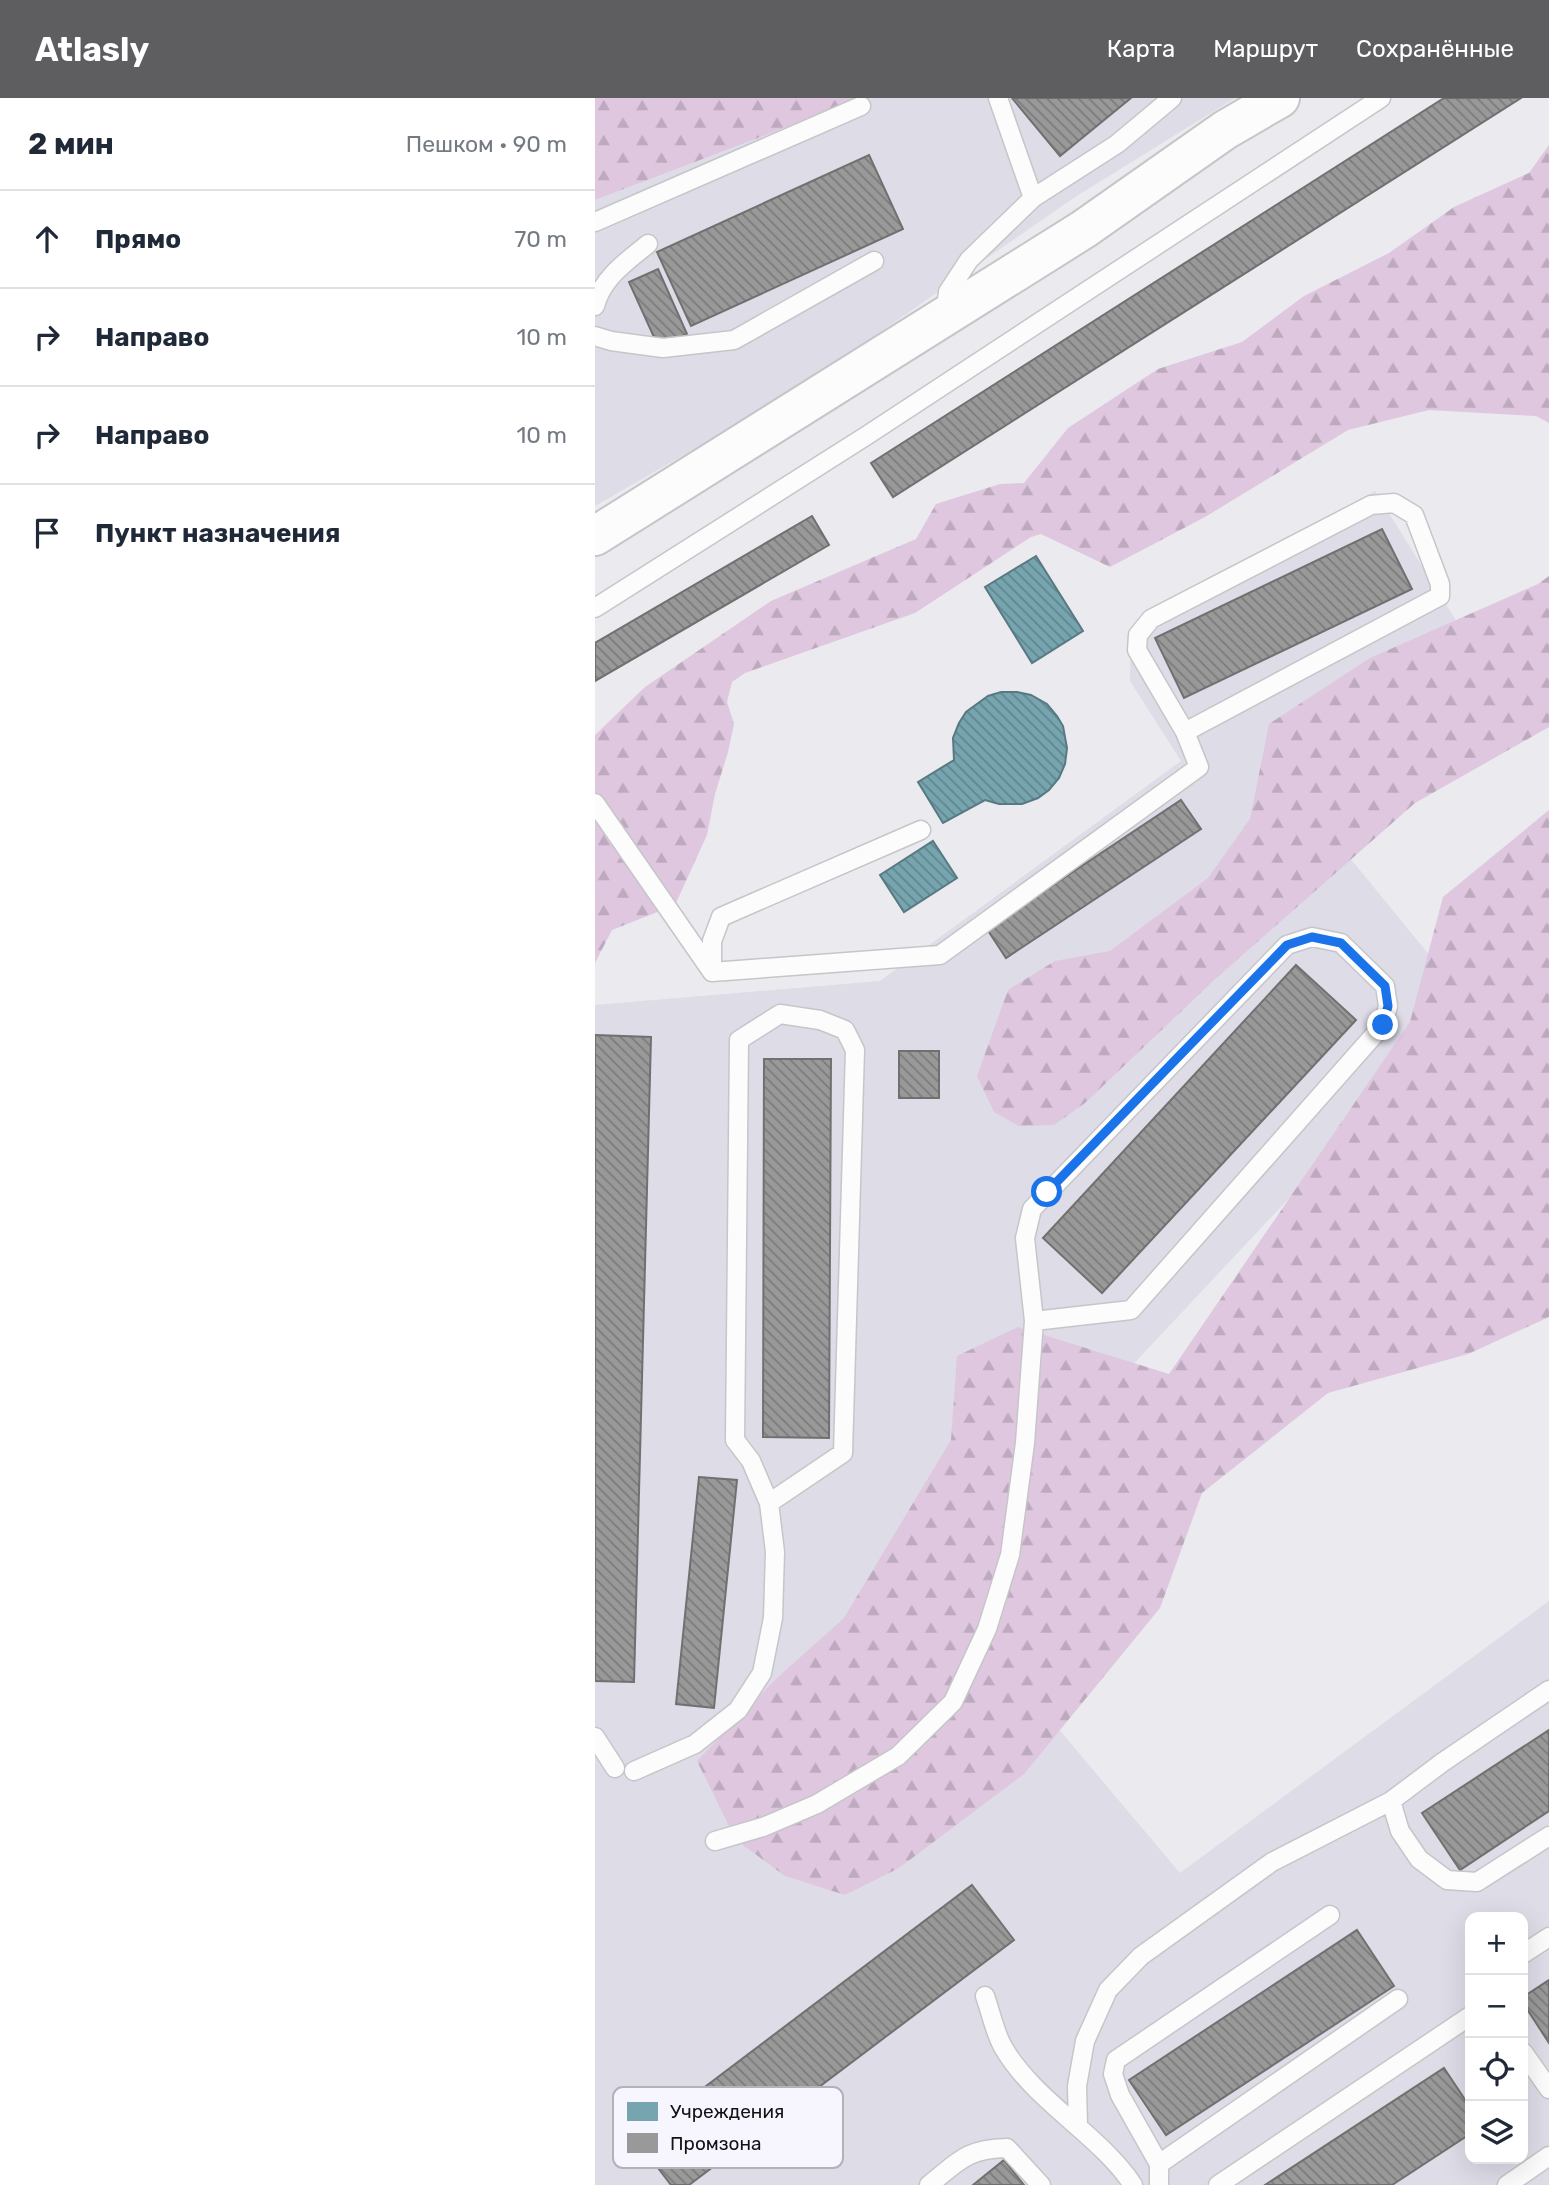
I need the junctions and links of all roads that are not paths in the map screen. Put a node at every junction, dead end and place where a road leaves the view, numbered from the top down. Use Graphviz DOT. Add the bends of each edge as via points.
graph roads {
  1 [pos="998,98"];
  2 [pos="1172,98"];
  3 [pos="1280,98"];
  4 [pos="1381,98"];
  5 [pos="861,106"];
  6 [pos="1033,198"];
  7 [pos="595,222"];
  8 [pos="648,244"];
  9 [pos="874,261"];
  10 [pos="595,306"];
  11 [pos="945,315"];
  12 [pos="595,336"];
  13 [pos="595,536"];
  14 [pos="595,608"];
  15 [pos="1185,732"];
  16 [pos="595,803"];
  17 [pos="921,830"];
  18 [pos="712,972"];
  19 [pos="1034,1321"];
  20 [pos="769,1503"];
  21 [pos="1549,1690"];
  22 [pos="595,1737"];
  23 [pos="615,1768"];
  24 [pos="634,1771"];
  25 [pos="1391,1801"];
  26 [pos="1549,1836"];
  27 [pos="715,1840"];
  28 [pos="1330,1915"];
  29 [pos="1549,1937"];
  30 [pos="1528,1951"];
  31 [pos="985,1996"];
  32 [pos="1398,1999"];
  33 [pos="1465,2020"];
  34 [pos="1528,2058"];
  35 [pos="1547,2081"];
  36 [pos="1078,2126"];
  37 [pos="1549,2156"];
  38 [pos="1159,2164"];
  39 [pos="929,2185"];
  40 [pos="1041,2185"];
  41 [pos="1133,2185"];
  42 [pos="1159,2185"];
  43 [pos="1218,2185"];
  44 [pos="1507,2185"];
  1 -- 6 [label="lane"];
  2 -- 6 [label="lane" via="1117,144"];
  3 -- 11 [label="main road"];
  4 -- 14 [label="lane"];
  5 -- 7 [label="lane"];
  6 -- 11 [label="lane" via="969,260 948,292"];
  8 -- 10 [label="lane" via="614,272"];
  9 -- 12 [label="lane" via="734,340 663,348"];
  11 -- 13 [label="main road"];
  15 -- 15 [label="lane" via="1137,650 1138,635 1151,619 1371,505 1394,503 1414,515 1440,584 1440,596"];
  15 -- 18 [label="lane" via="1199,767 940,955"];
  16 -- 18 [label="lane"];
  17 -- 18 [label="lane" via="721,917 712,942"];
  19 -- 19 [label="lane" via="1025,1238 1031,1209 1287,945 1312,937 1341,943 1385,986 1388,1006 1383,1025 1131,1310"];
  19 -- 27 [label="lane" via="1010,1555 987,1629 953,1702 898,1756 817,1804 763,1827"];
  20 -- 20 [label="lane" via="751,1461 735,1440 739,1040 780,1014 820,1020 845,1030 855,1050 843,1453"];
  20 -- 24 [label="lane" via="775,1552 773,1618 762,1673 738,1710 695,1744"];
  21 -- 25 [label="lane"];
  22 -- 23 [label="lane"];
  25 -- 26 [label="lane" via="1399,1831 1419,1859 1447,1880 1477,1882"];
  25 -- 36 [label="lane" via="1272,1862 1141,1956 1108,1990 1085,2041 1077,2086"];
  28 -- 38 [label="lane" via="1116,2060 1113,2074 1120,2095"];
  29 -- 30 [label="lane"];
  31 -- 36 [label="lane" via="1003,2047 1031,2084"];
  32 -- 38 [label="lane"];
  33 -- 43 [label="lane"];
  34 -- 35 [label="lane"];
  36 -- 41 [label="lane"];
  37 -- 44 [label="lane"];
  38 -- 42 [label="lane"];
  39 -- 40 [label="lane" via="965,2155 1007,2148"];
}
